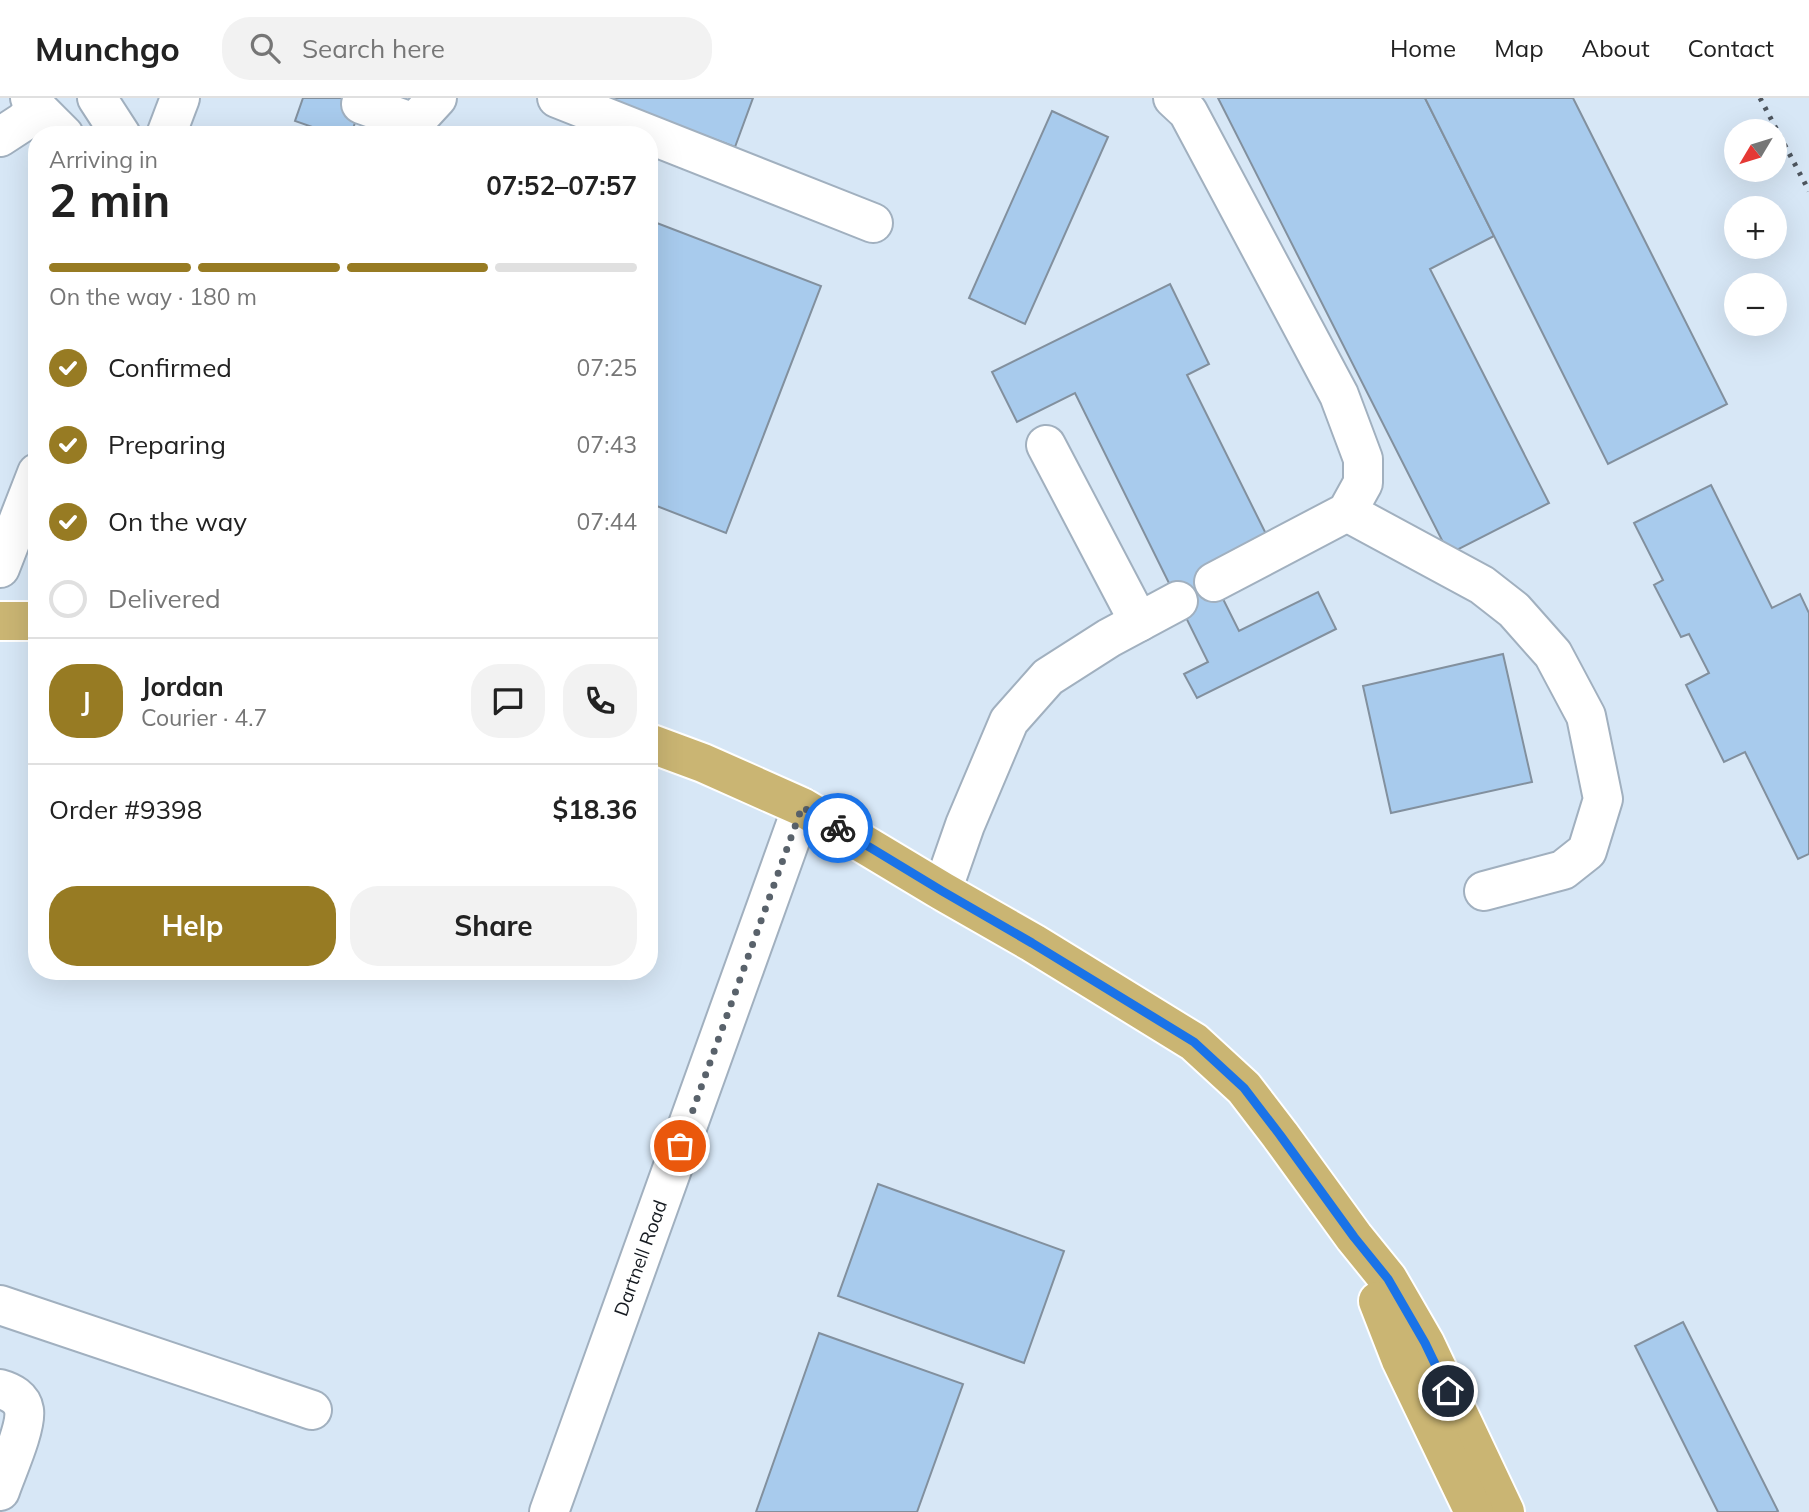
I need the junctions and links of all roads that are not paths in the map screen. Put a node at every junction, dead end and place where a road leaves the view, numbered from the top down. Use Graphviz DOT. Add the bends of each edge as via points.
graph roads {
  1 [pos="97,98"];
  2 [pos="180,98"];
  3 [pos="557,98"];
  4 [pos="1173,98"];
  5 [pos="33,103"];
  6 [pos="361,104"];
  7 [pos="420,119"];
  8 [pos="55,126"];
  9 [pos="115,126"];
  10 [pos="169,126"];
  11 [pos="628,126"];
  12 [pos="0,136"];
  13 [pos="658,138"];
  14 [pos="873,223"];
  15 [pos="1046,445"];
  16 [pos="28,495"];
  17 [pos="1347,512"];
  18 [pos="0,568"];
  19 [pos="1214,582"];
  20 [pos="1178,601"];
  21 [pos="0,621"];
  22 [pos="28,621"];
  23 [pos="1139,622"];
  24 [pos="658,746"];
  25 [pos="802,807"];
  26 [pos="942,891"];
  27 [pos="1485,891"];
  28 [pos="1354,1237"];
  29 [pos="0,1305"];
  30 [pos="0,1389"];
  31 [pos="313,1410"];
  32 [pos="0,1491"];
  33 [pos="550,1512"];
  34 [pos="1474,1512"];
  35 [pos="1505,1512"];
  1 -- 9 [label="street"];
  2 -- 10 [label="street"];
  3 -- 11 [label="street"];
  4 -- 17 [label="street" via="1188,112 1339,395 1363,459 1363,483"];
  5 -- 8 [label="street"];
  5 -- 12 [label="street" via="23,122"];
  6 -- 7 [label="street"];
  13 -- 14 [label="street"];
  15 -- 23 [label="street"];
  16 -- 18 [label="street"];
  17 -- 19 [label="street"];
  17 -- 27 [label="street" via="1482,585 1514,610 1553,654 1586,716 1603,799 1587,852 1563,870"];
  20 -- 23 [label="street"];
  21 -- 22 [label="main road"];
  23 -- 26 [label="street" via="1048,677 1009,721"];
  24 -- 25 [label="main road"];
  25 -- 26 [label="main road"];
  25 -- 33 [label="street, Dartnell Road"];
  26 -- 28 [label="main road" via="1194,1042 1244,1088"];
  28 -- 34 [label="main road" via="1401,1360"];
  28 -- 35 [label="main road" via="1388,1279 1425,1343"];
  29 -- 31 [label="street"];
  30 -- 32 [label="street" via="13,1394 24,1408 24,1422"];
}
